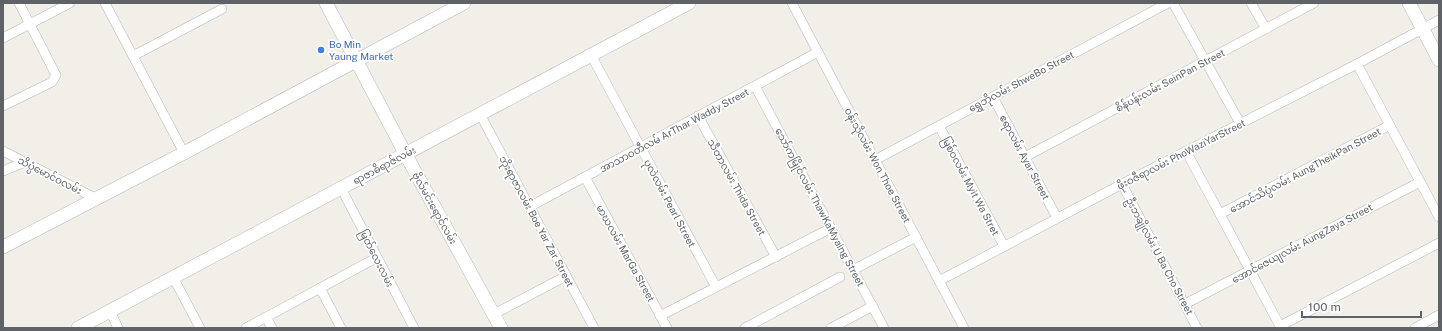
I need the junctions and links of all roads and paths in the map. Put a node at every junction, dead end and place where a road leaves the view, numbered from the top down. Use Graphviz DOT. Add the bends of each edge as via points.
graph roads {
  1 [pos="19,3"];
  2 [pos="70,3"];
  3 [pos="105,3"];
  4 [pos="326,3"];
  5 [pos="464,3"];
  6 [pos="689,3"];
  7 [pos="792,3"];
  8 [pos="1168,3"];
  9 [pos="1173,3"];
  10 [pos="1252,3"];
  11 [pos="1314,3"];
  12 [pos="1409,3"];
  13 [pos="222,9"];
  14 [pos="1439,20"];
  15 [pos="30,24"];
  16 [pos="1423,28"];
  17 [pos="1266,29"];
  18 [pos="3,38"];
  19 [pos="818,52"];
  20 [pos="591,55"];
  21 [pos="133,56"];
  22 [pos="1439,60"];
  23 [pos="1206,61"];
  24 [pos="1356,64"];
  25 [pos="361,71"];
  26 [pos="755,86"];
  27 [pos="993,96"];
  28 [pos="3,106"];
  29 [pos="480,114"];
  30 [pos="698,116"];
  31 [pos="1240,123"];
  32 [pos="1390,125"];
  33 [pos="939,126"];
  34 [pos="401,146"];
  35 [pos="641,147"];
  36 [pos="3,151"];
  37 [pos="1186,151"];
  38 [pos="184,153"];
  39 [pos="1025,157"];
  40 [pos="875,160"];
  41 [pos="24,162"];
  42 [pos="3,171"];
  43 [pos="585,177"];
  44 [pos="1420,182"];
  45 [pos="1122,184"];
  46 [pos="342,188"];
  47 [pos="97,199"];
  48 [pos="530,207"];
  49 [pos="1220,214"];
  50 [pos="1439,217"];
  51 [pos="1057,218"];
  52 [pos="831,228"];
  53 [pos="916,238"];
  54 [pos="1439,243"];
  55 [pos="1004,246"];
  56 [pos="3,247"];
  57 [pos="776,257"];
  58 [pos="376,258"];
  59 [pos="853,270"];
  60 [pos="1250,270"];
  61 [pos="566,276"];
  62 [pos="840,276"];
  63 [pos="173,277"];
  64 [pos="939,281"];
  65 [pos="716,287"];
  66 [pos="320,288"];
  67 [pos="1185,304"];
  68 [pos="873,306"];
  69 [pos="110,311"];
  70 [pos="494,314"];
  71 [pos="1439,315"];
  72 [pos="660,316"];
  73 [pos="266,317"];
  74 [pos="1281,327"];
  75 [pos="78,328"];
  76 [pos="118,328"];
  77 [pos="200,328"];
  78 [pos="246,328"];
  79 [pos="272,328"];
  80 [pos="341,328"];
  81 [pos="414,328"];
  82 [pos="502,328"];
  83 [pos="594,328"];
  84 [pos="667,328"];
  85 [pos="746,328"];
  86 [pos="831,328"];
  87 [pos="884,328"];
  88 [pos="964,328"];
  89 [pos="1198,328"];
  90 [pos="1415,328"];
  1 -- 15 [label="street"];
  2 -- 15 [label="street"];
  3 -- 21 [label="street"];
  4 -- 25 [label="street, ဗိုလ်မင်းရောင်လမ်း"];
  5 -- 25 [label="street"];
  6 -- 20 [label="street, ရာဇာဓိရာဇ်လမ်း"];
  7 -- 19 [label="street, ဝန်းသိုလမ်း Won Thoe Street"];
  8 -- 27 [label="street, ရွှေဘိုလမ်း ShweBo Street"];
  9 -- 23 [label="street"];
  10 -- 17 [label="street"];
  11 -- 17 [label="street, စိန်ပန်းလမ်း SeinPan Street"];
  12 -- 16 [label="street"];
  13 -- 21 [label="street"];
  14 -- 16 [label="street, ဖိုးဝဇီရာလမ်း PhoWaziYarStreet"];
  15 -- 18 [label="street"];
  15 -- 28 [label="street" via="56,77 52,82"];
  16 -- 22 [label="street"];
  16 -- 24 [label="street, ဖိုးဝဇီရာလမ်း PhoWaziYarStreet"];
  17 -- 23 [label="street, စိန်ပန်းလမ်း SeinPan Street"];
  19 -- 26 [label="street, အာသာဝတီလမ် ArThar Waddy Street"];
  19 -- 40 [label="street, ဝန်းသိုလမ်း Won Thoe Street"];
  20 -- 29 [label="street, ရာဇာဓိရာဇ်လမ်း"];
  20 -- 35 [label="street, ပုလဲလမ်း Pearl Street"];
  21 -- 38 [label="street"];
  23 -- 31 [label="street"];
  23 -- 39 [label="street, စိန်ပန်းလမ်း SeinPan Street"];
  24 -- 31 [label="street, ဖိုးဝဇီရာလမ်း PhoWaziYarStreet"];
  24 -- 32 [label="street"];
  25 -- 34 [label="street, ဗိုလ်မင်းရောင်လမ်း"];
  25 -- 38 [label="street"];
  26 -- 30 [label="street, အာသာဝတီလမ် ArThar Waddy Street"];
  26 -- 52 [label="street, သော်ကမြိုင်လမ်း ThawKaMyaing Street"];
  27 -- 33 [label="street, ရွှေဘိုလမ်း ShweBo Street"];
  27 -- 39 [label="street, ဧရာလမ်း Ayar Street"];
  29 -- 34 [label="street, ရာဇာဓိရာဇ်လမ်း"];
  29 -- 48 [label="street, ဘိုးရာဇာလမ်း Boe Yar Zar Street"];
  30 -- 35 [label="street, အာသာဝတီလမ် ArThar Waddy Street"];
  30 -- 57 [label="street, သီတာလမ်း Thida Street"];
  31 -- 37 [label="street, ဖိုးဝဇီရာလမ်း PhoWaziYarStreet"];
  32 -- 44 [label="street"];
  32 -- 49 [label="street, အောင်သိပ္ပံလမ်း AungTheikPan Street"];
  33 -- 40 [label="street, ရွှေဘိုလမ်း ShweBo Street"];
  33 -- 55 [label="street, မြစ်ဝလမ်း Myit Wa Stret"];
  34 -- 46 [label="street, ရာဇာဓိရာဇ်လမ်း"];
  34 -- 70 [label="street, ဗိုလ်မင်းရောင်လမ်း"];
  35 -- 43 [label="street, အာသာဝတီလမ် ArThar Waddy Street"];
  35 -- 65 [label="street, ပုလဲလမ်း Pearl Street"];
  36 -- 41 [label="street, သိပ္ပံမောင်ဝလမ်း"];
  37 -- 45 [label="street, ဖိုးဝဇီရာလမ်း PhoWaziYarStreet"];
  37 -- 49 [label="street"];
  38 -- 47 [label="street"];
  39 -- 51 [label="street, ဧရာလမ်း Ayar Street"];
  40 -- 53 [label="street, ဝန်းသိုလမ်း Won Thoe Street"];
  41 -- 42 [label="street"];
  41 -- 47 [label="street, သိပ္ပံမောင်ဝလမ်း"];
  43 -- 48 [label="street, အာသာဝတီလမ် ArThar Waddy Street"];
  43 -- 72 [label="street, မာဃလမ်း MarGa Street"];
  44 -- 50 [label="street"];
  44 -- 60 [label="street, အောင်ဇေယျလမ်း AungZaya Street"];
  45 -- 51 [label="street, ဖိုးဝဇီရာလမ်း PhoWaziYarStreet"];
  45 -- 67 [label="street, ဦးဘချိုလမ်း U Ba Cho Street"];
  46 -- 58 [label="street, မြတ်လေးလမ်း"];
  46 -- 63 [label="street, ရာဇာဓိရာဇ်လမ်း"];
  47 -- 56 [label="street"];
  48 -- 61 [label="street, ဘိုးရာဇာလမ်း Boe Yar Zar Street"];
  49 -- 60 [label="street"];
  51 -- 55 [label="street, ဖိုးဝဇီရာလမ်း PhoWaziYarStreet"];
  52 -- 57 [label="street"];
  52 -- 59 [label="street, သော်ကမြိုင်လမ်း ThawKaMyaing Street"];
  53 -- 59 [label="street"];
  53 -- 64 [label="street, ဝန်းသိုလမ်း Won Thoe Street"];
  54 -- 74 [label="street"];
  55 -- 64 [label="street, ဖိုးဝဇီရာလမ်း PhoWaziYarStreet"];
  57 -- 65 [label="street"];
  58 -- 66 [label="street"];
  58 -- 81 [label="street, မြတ်လေးလမ်း"];
  59 -- 68 [label="street, သော်ကမြိုင်လမ်း ThawKaMyaing Street"];
  60 -- 67 [label="street, အောင်ဇေယျလမ်း AungZaya Street"];
  60 -- 74 [label="street"];
  61 -- 70 [label="street"];
  61 -- 83 [label="street, ဘိုးရာဇာလမ်း Boe Yar Zar Street"];
  62 -- 85 [label="street"];
  63 -- 69 [label="street, ရာဇာဓိရာဇ်လမ်း"];
  63 -- 77 [label="street"];
  64 -- 88 [label="street, ဝန်းသိုလမ်း Won Thoe Street"];
  65 -- 72 [label="street"];
  66 -- 73 [label="street"];
  66 -- 80 [label="street"];
  67 -- 89 [label="street, ဦးဘချိုလမ်း U Ba Cho Street"];
  68 -- 86 [label="street"];
  68 -- 87 [label="street, သော်ကမြိုင်လမ်း ThawKaMyaing Street"];
  69 -- 75 [label="street, ရာဇာဓိရာဇ်လမ်း"];
  69 -- 76 [label="street"];
  70 -- 82 [label="street, ဗိုလ်မင်းရောင်လမ်း"];
  71 -- 90 [label="street"];
  72 -- 84 [label="street, မာဃလမ်း MarGa Street"];
  73 -- 78 [label="street"];
  73 -- 79 [label="street"];
}
